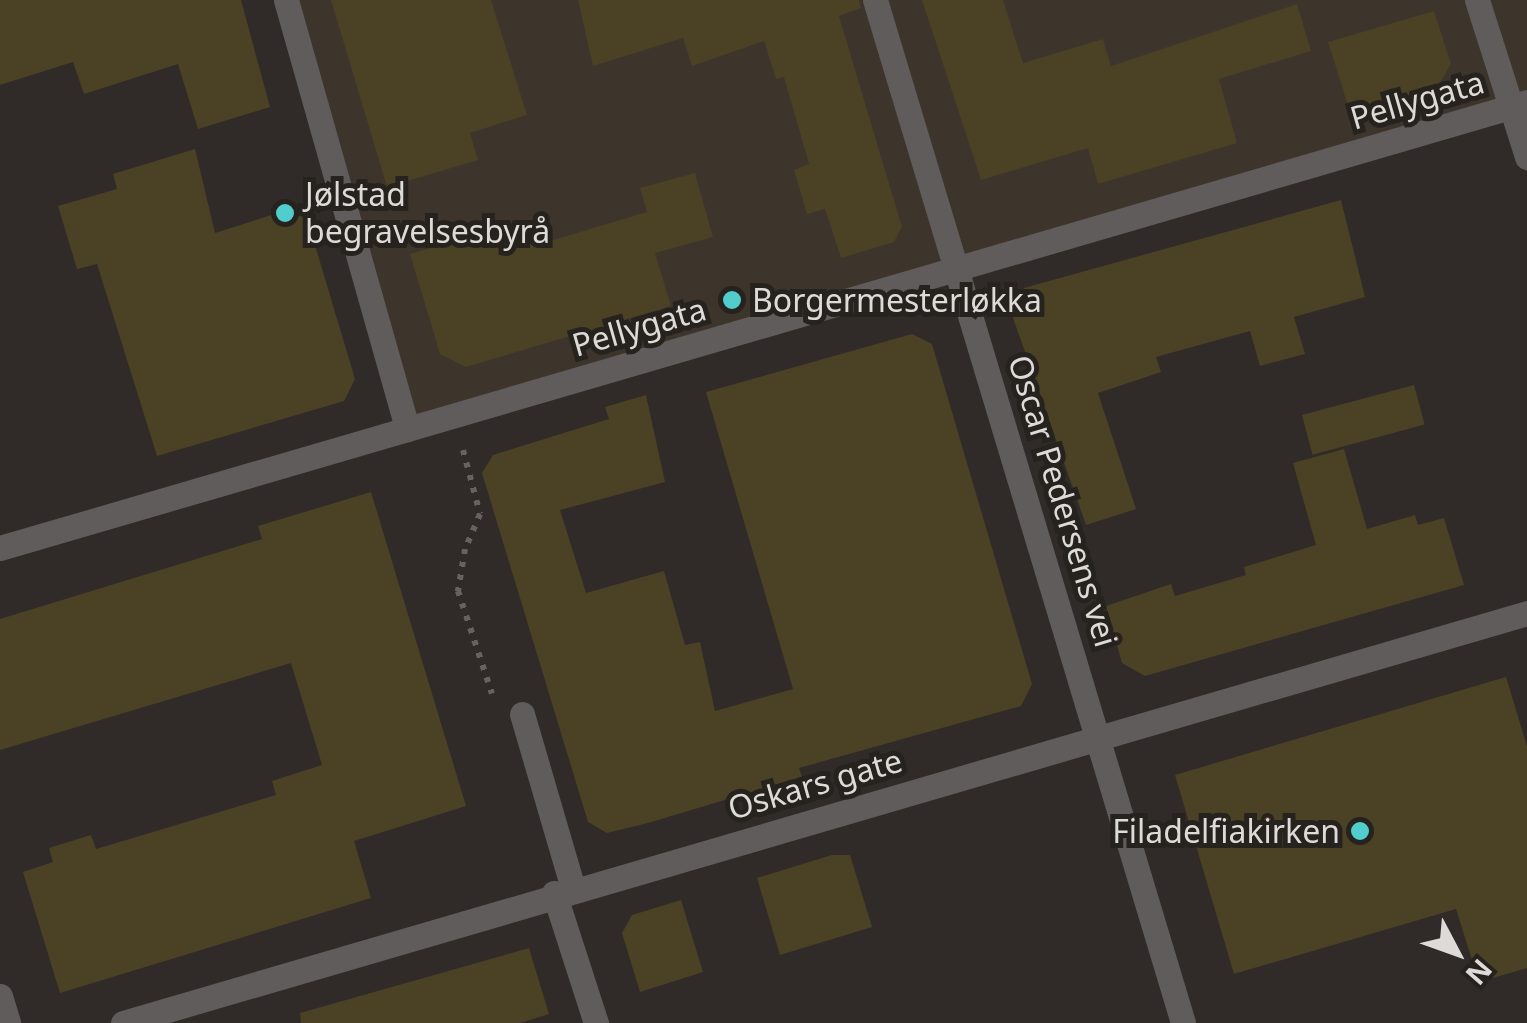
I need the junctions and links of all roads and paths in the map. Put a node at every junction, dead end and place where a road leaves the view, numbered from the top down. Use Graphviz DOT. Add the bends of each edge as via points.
graph roads {
  1 [pos="286,0"];
  2 [pos="875,0"];
  3 [pos="1478,0"];
  4 [pos="1519,104"];
  5 [pos="1527,157"];
  6 [pos="960,267"];
  7 [pos="453,415"];
  8 [pos="407,429"];
  9 [pos="0,548"];
  10 [pos="1527,613"];
  11 [pos="522,714"];
  12 [pos="1100,737"];
  13 [pos="564,890"];
  14 [pos="0,996"];
  15 [pos="8,1023"];
  16 [pos="123,1023"];
  17 [pos="596,1023"];
  18 [pos="1184,1023"];
  1 -- 8 [label="street"];
  2 -- 6 [label="street, Oscar Pedersens vei"];
  3 -- 4 [label="street"];
  4 -- 5 [label="street"];
  4 -- 6 [label="street, Pellygata"];
  6 -- 7 [label="street, Pellygata"];
  6 -- 12 [label="street, Oscar Pedersens vei"];
  7 -- 8 [label="street, Pellygata"];
  7 -- 11 [label="path" via="480,514 464,548 458,591 483,680"];
  8 -- 9 [label="street, Pellygata"];
  10 -- 12 [label="street, Oskars gate"];
  11 -- 13 [label="street"];
  12 -- 13 [label="street, Oskars gate"];
  12 -- 18 [label="street, Oscar Pedersens vei"];
  13 -- 16 [label="street, Oskars gate"];
  13 -- 17 [label="street"];
  14 -- 15 [label="street"];
}
